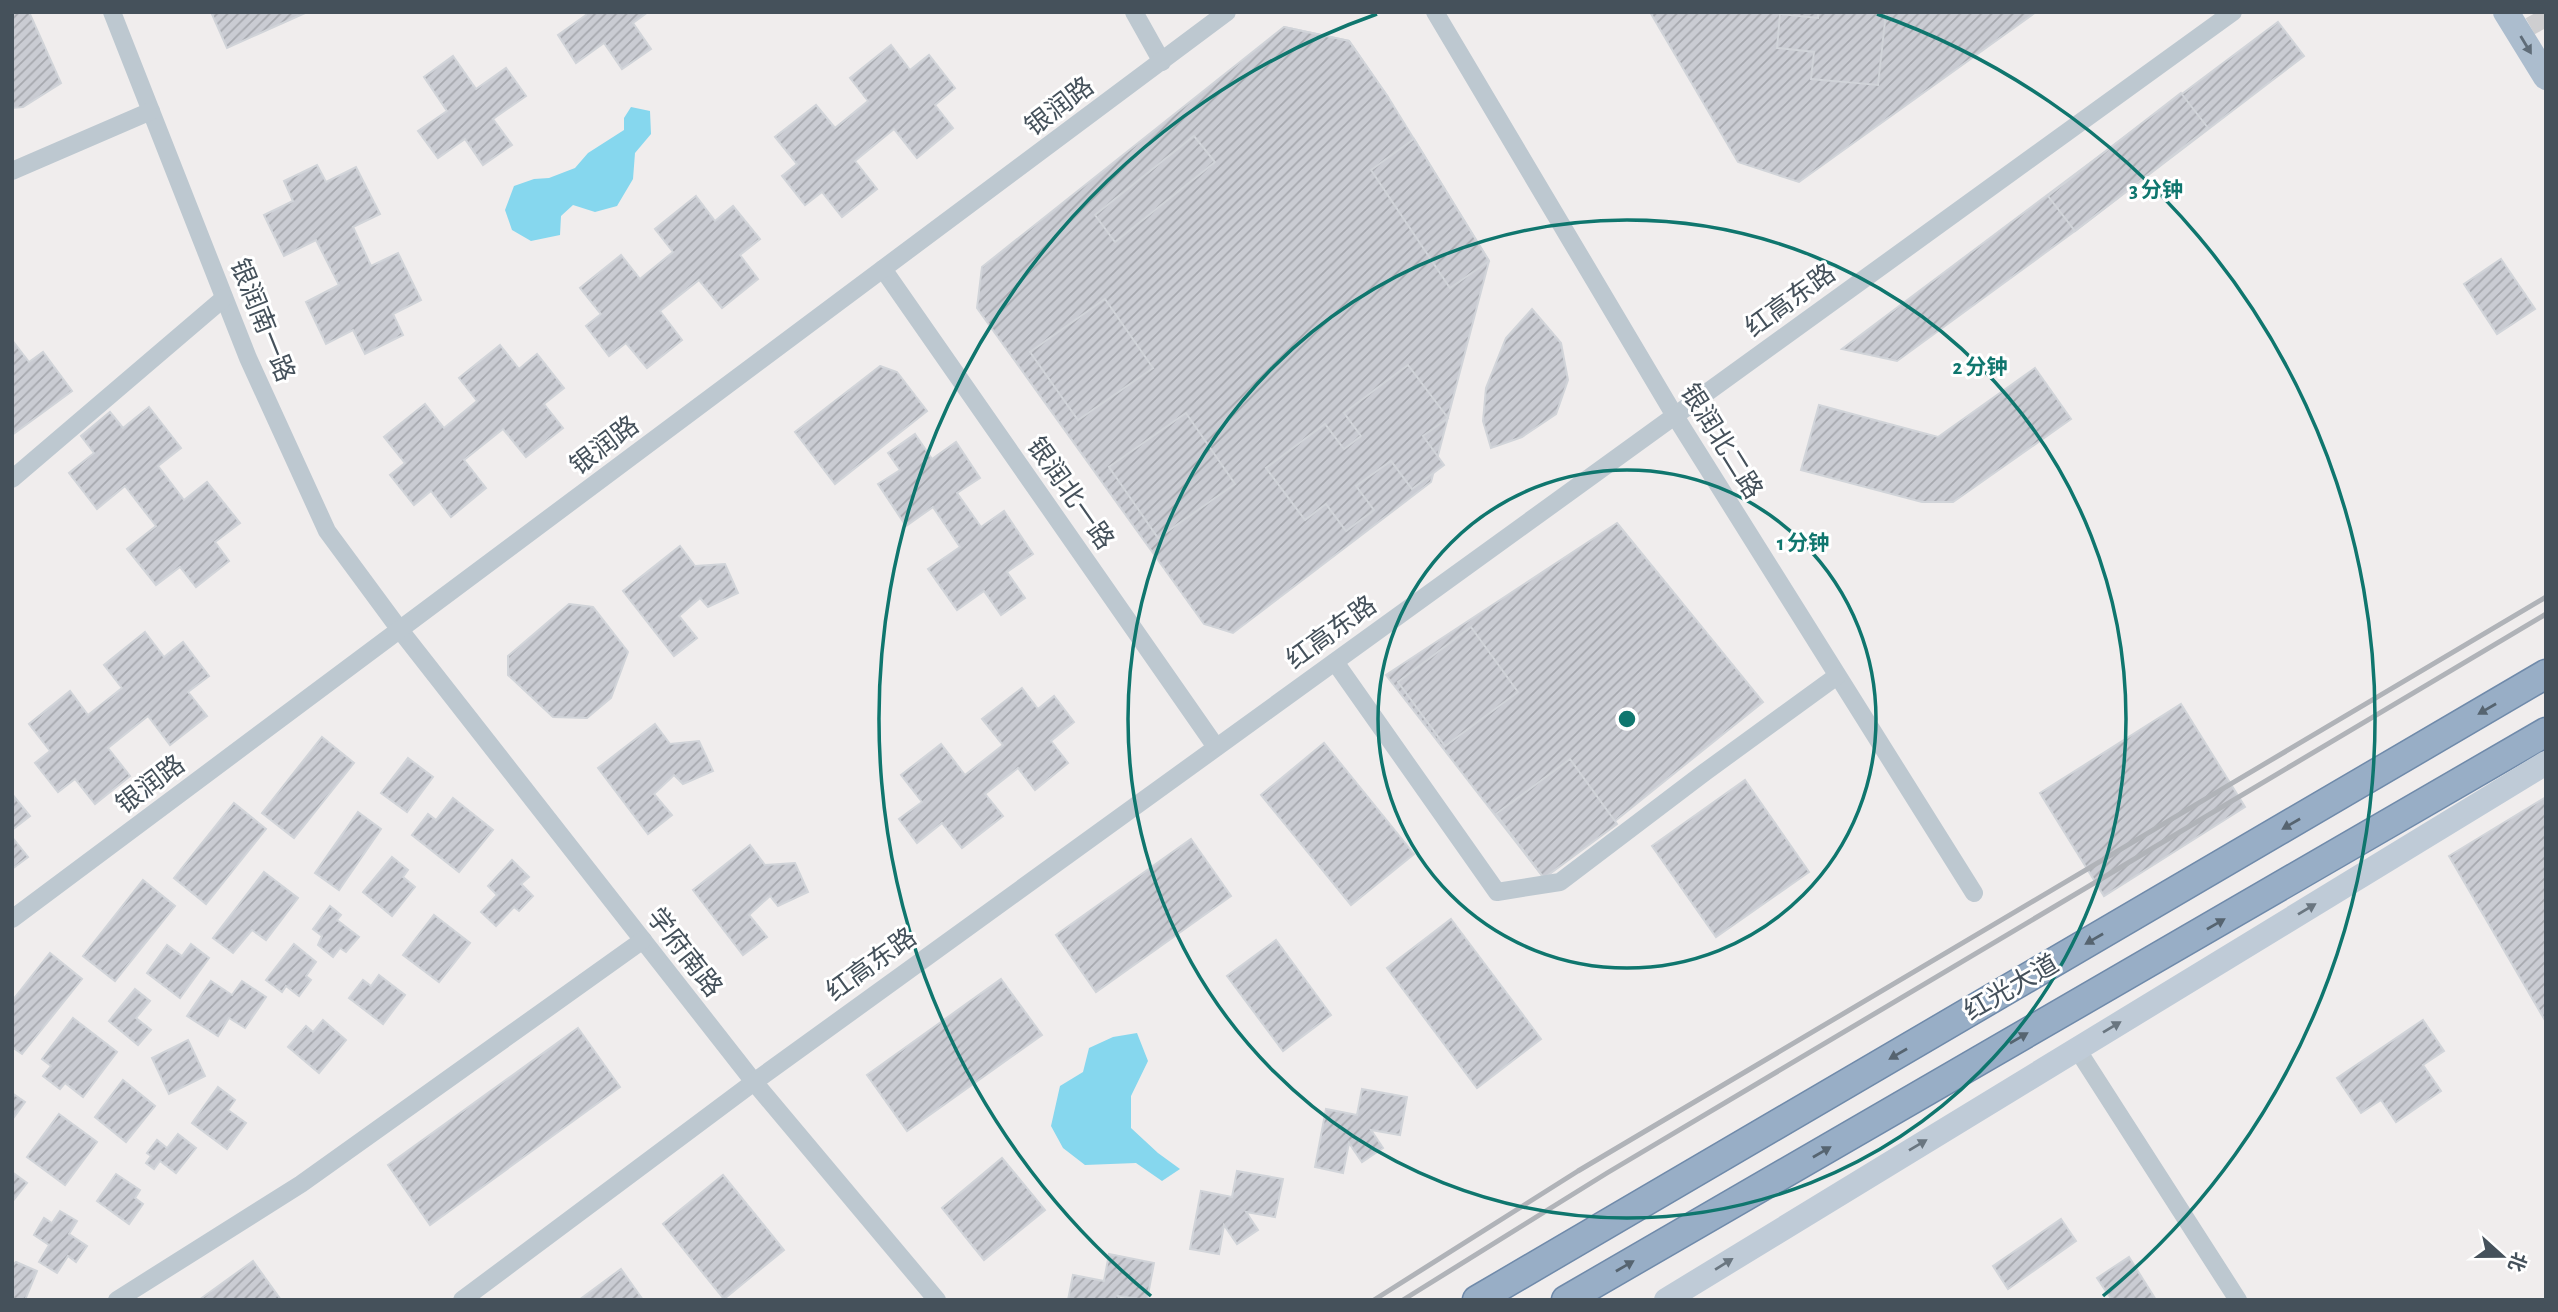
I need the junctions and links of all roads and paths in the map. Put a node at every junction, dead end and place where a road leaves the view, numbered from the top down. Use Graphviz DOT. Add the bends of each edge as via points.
graph roads {
  1 [pos="112,12"];
  2 [pos="1134,12"];
  3 [pos="1227,12"];
  4 [pos="1435,12"];
  5 [pos="2233,12"];
  6 [pos="2506,12"];
  7 [pos="1162,62"];
  8 [pos="2546,77"];
  9 [pos="151,111"];
  10 [pos="12,171"];
  11 [pos="883,270"];
  12 [pos="224,298"];
  13 [pos="1675,416"];
  14 [pos="12,479"];
  15 [pos="400,630"];
  16 [pos="1335,662"];
  17 [pos="2546,674"];
  18 [pos="1837,676"];
  19 [pos="2546,733"];
  20 [pos="1216,747"];
  21 [pos="2546,763"];
  22 [pos="1974,893"];
  23 [pos="12,919"];
  24 [pos="643,940"];
  25 [pos="2077,1049"];
  26 [pos="754,1082"];
  27 [pos="117,1300"];
  28 [pos="462,1300"];
  29 [pos="937,1300"];
  30 [pos="1477,1300"];
  31 [pos="1566,1300"];
  32 [pos="1666,1300"];
  33 [pos="2238,1300"];
  1 -- 9 [label="street, 银润南一路"];
  2 -- 7 [label="street"];
  3 -- 7 [label="street, 银润路"];
  4 -- 13 [label="street, 银润北二路"];
  5 -- 13 [label="street, 红高东路"];
  6 -- 8 [label="main road, one-way"];
  7 -- 11 [label="street, 银润路"];
  9 -- 10 [label="street"];
  9 -- 12 [label="street, 银润南一路"];
  11 -- 15 [label="street, 银润路"];
  11 -- 20 [label="street, 银润北一路"];
  12 -- 14 [label="street"];
  12 -- 15 [label="street, 银润南一路" via="327,531"];
  13 -- 16 [label="street, 红高东路"];
  13 -- 18 [label="street, 银润北二路"];
  15 -- 23 [label="street, 银润路"];
  15 -- 24 [label="street, 学府南路"];
  16 -- 18 [label="street" via="1497,892 1560,883"];
  16 -- 20 [label="street, 红高东路"];
  17 -- 30 [label="highway, 红光大道, one-way"];
  18 -- 22 [label="street, 银润北二路"];
  31 -- 19 [label="highway, 红光大道, one-way"];
  20 -- 26 [label="street, 红高东路"];
  25 -- 21 [label="main road, one-way"];
  24 -- 26 [label="street, 学府南路"];
  24 -- 27 [label="street" via="301,1184"];
  32 -- 25 [label="main road, one-way"];
  25 -- 33 [label="street"];
  26 -- 28 [label="street, 红高东路"];
  26 -- 29 [label="street, 学府南路"];
}
